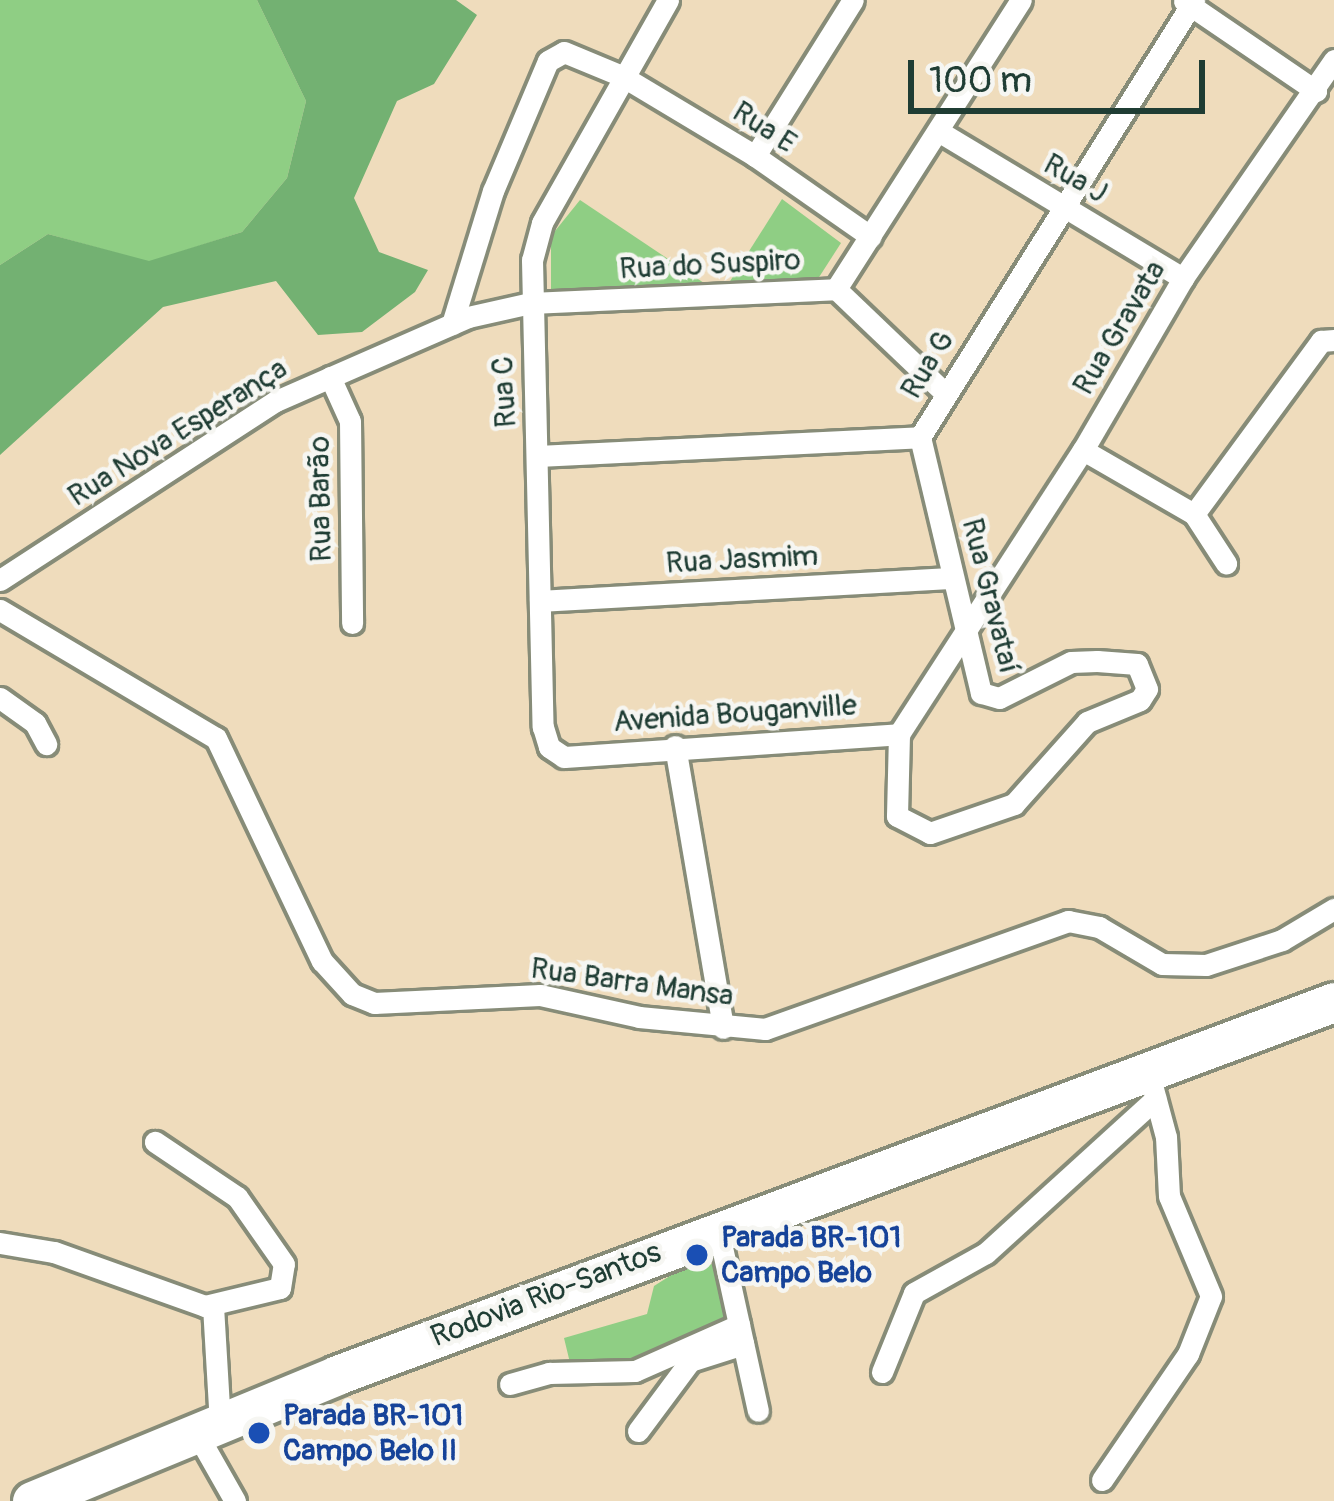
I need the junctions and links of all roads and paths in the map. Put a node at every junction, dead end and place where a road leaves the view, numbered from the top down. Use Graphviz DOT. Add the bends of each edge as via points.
graph roads {
  1 [pos="668,0"];
  2 [pos="853,0"];
  3 [pos="1021,0"];
  4 [pos="1189,3"];
  5 [pos="1334,60"];
  6 [pos="622,76"];
  7 [pos="1316,91"];
  8 [pos="938,131"];
  9 [pos="755,156"];
  10 [pos="1060,204"];
  11 [pos="871,237"];
  12 [pos="1183,278"];
  13 [pos="836,289"];
  14 [pos="530,303"];
  15 [pos="452,324"];
  16 [pos="1334,340"];
  17 [pos="330,377"];
  18 [pos="946,394"];
  19 [pos="920,437"];
  20 [pos="1083,450"];
  21 [pos="538,456"];
  22 [pos="1194,514"];
  23 [pos="1226,563"];
  24 [pos="948,578"];
  25 [pos="0,580"];
  26 [pos="540,601"];
  27 [pos="0,610"];
  28 [pos="352,623"];
  29 [pos="965,633"];
  30 [pos="0,698"];
  31 [pos="543,727"];
  32 [pos="898,734"];
  33 [pos="46,744"];
  34 [pos="674,746"];
  35 [pos="1334,909"];
  36 [pos="1334,1002"];
  37 [pos="724,1028"];
  38 [pos="1152,1084"];
  39 [pos="155,1142"];
  40 [pos="718,1229"];
  41 [pos="0,1243"];
  42 [pos="213,1306"];
  43 [pos="741,1334"];
  44 [pos="881,1372"];
  45 [pos="510,1384"];
  46 [pos="758,1411"];
  47 [pos="209,1429"];
  48 [pos="638,1431"];
  49 [pos="1102,1480"];
  50 [pos="32,1501"];
  51 [pos="235,1501"];
  1 -- 6 [label="street, Rua C"];
  2 -- 9 [label="street"];
  3 -- 8 [label="street, Rua do Suspiro"];
  4 -- 7 [label="street"];
  4 -- 10 [label="street, Rua G"];
  5 -- 7 [label="street, Rua Gravata"];
  6 -- 9 [label="street, Rua E"];
  6 -- 14 [label="street, Rua C" via="542,224"];
  6 -- 15 [label="street, Rua E" via="564,52 548,61 493,190"];
  7 -- 12 [label="street, Rua Gravata"];
  8 -- 10 [label="street, Rua J"];
  8 -- 11 [label="street, Rua do Suspiro"];
  9 -- 11 [label="street, Rua E"];
  10 -- 12 [label="street, Rua J"];
  10 -- 18 [label="street, Rua G"];
  11 -- 13 [label="street, Rua do Suspiro"];
  12 -- 20 [label="street, Rua Gravata"];
  13 -- 14 [label="street, Rua do Suspiro"];
  13 -- 18 [label="street"];
  14 -- 15 [label="street, Rua Nova Esperança"];
  14 -- 21 [label="street, Rua C"];
  15 -- 17 [label="street, Rua Nova Esperança"];
  16 -- 22 [label="street" via="1322,341"];
  17 -- 25 [label="street, Rua Nova Esperança" via="276,401"];
  17 -- 28 [label="street, Rua Barão" via="350,422"];
  18 -- 19 [label="street, Rua G"];
  19 -- 21 [label="street, Rua G"];
  19 -- 24 [label="street, Rua Gravataí"];
  20 -- 22 [label="street"];
  20 -- 29 [label="street, Rua Gravata"];
  21 -- 26 [label="street, Rua C"];
  22 -- 23 [label="street"];
  24 -- 26 [label="street, Rua Jasmim"];
  24 -- 29 [label="street, Rua Gravataí"];
  26 -- 31 [label="street, Rua C"];
  27 -- 37 [label="street, Rua Barra Mansa" via="216,738 305,930 352,994 392,1007 553,997"];
  29 -- 32 [label="street, Avenida Bouganville"];
  29 -- 32 [label="street, Rua Gravataí" via="981,693 999,698 1071,662 1097,661 1137,664 1147,689 1140,700 1087,722 1014,804 929,833 897,816"];
  30 -- 33 [label="street" via="35,724"];
  31 -- 34 [label="street, Avenida Bouganville" via="549,747 565,757"];
  32 -- 34 [label="street, Avenida Bouganville"];
  34 -- 37 [label="street"];
  35 -- 37 [label="street, Rua Barra Mansa" via="1282,940 1206,965 1162,964 1099,927 1069,922 816,1017"];
  36 -- 38 [label="highway, Rodovia Rio-Santos"];
  38 -- 40 [label="highway, Rodovia Rio-Santos"];
  38 -- 44 [label="street" via="986,1253 914,1293"];
  38 -- 49 [label="street" via="1169,1196 1211,1296 1188,1354"];
  39 -- 42 [label="street" via="237,1197 284,1264 288,1277 280,1288"];
  40 -- 43 [label="street"];
  40 -- 47 [label="highway, Rodovia Rio-Santos"];
  41 -- 42 [label="street" via="54,1252"];
  42 -- 47 [label="street"];
  43 -- 45 [label="street" via="635,1371 549,1373"];
  43 -- 46 [label="street"];
  43 -- 48 [label="street" via="690,1361"];
  47 -- 50 [label="highway, Rodovia Rio-Santos"];
  47 -- 51 [label="street"];
}
